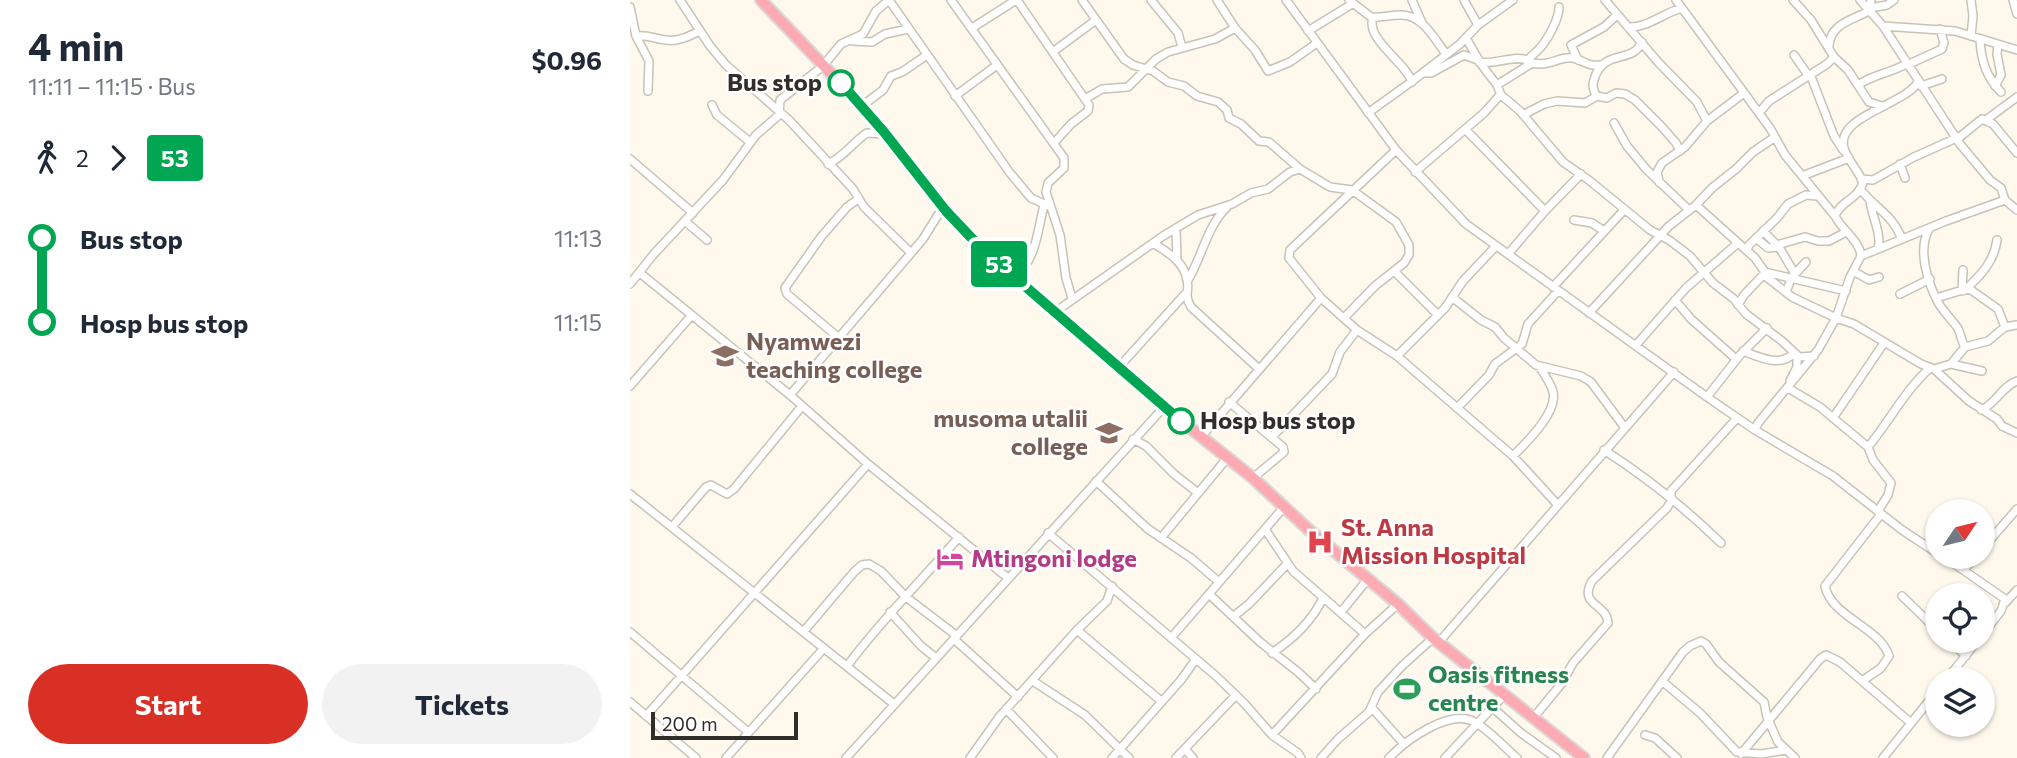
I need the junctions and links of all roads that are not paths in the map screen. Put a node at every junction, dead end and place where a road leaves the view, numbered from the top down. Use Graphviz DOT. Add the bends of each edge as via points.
graph roads {
  1 [pos="680,0"];
  2 [pos="761,0"];
  3 [pos="889,0"];
  4 [pos="951,0"];
  5 [pos="1016,0"];
  6 [pos="1151,0"];
  7 [pos="1286,0"];
  8 [pos="1412,0"];
  9 [pos="1464,0"];
  10 [pos="1513,0"];
  11 [pos="1605,0"];
  12 [pos="1793,0"];
  13 [pos="1860,0"];
  14 [pos="1894,0"];
  15 [pos="1971,0"];
  16 [pos="2012,0"];
  17 [pos="1084,1"];
  18 [pos="1219,1"];
  19 [pos="1351,2"];
  20 [pos="1679,3"];
  21 [pos="1870,6"];
  22 [pos="1559,7"];
  23 [pos="630,8"];
  24 [pos="2017,14"];
  25 [pos="1617,15"];
  26 [pos="1373,17"];
  27 [pos="1096,20"];
  28 [pos="1422,23"];
  29 [pos="1478,25"];
  30 [pos="1883,26"];
  31 [pos="1628,27"];
  32 [pos="972,28"];
  33 [pos="1235,28"];
  34 [pos="908,29"];
  35 [pos="1940,29"];
  36 [pos="700,31"];
  37 [pos="1308,31"];
  38 [pos="634,35"];
  39 [pos="1971,36"];
  40 [pos="1466,38"];
  41 [pos="1980,39"];
  42 [pos="849,40"];
  43 [pos="1317,43"];
  44 [pos="1642,43"];
  45 [pos="1998,45"];
  46 [pos="1182,47"];
  47 [pos="1829,47"];
  48 [pos="2017,50"];
  49 [pos="1054,51"];
  50 [pos="1446,54"];
  51 [pos="927,55"];
  52 [pos="1794,55"];
  53 [pos="1834,57"];
  54 [pos="1578,60"];
  55 [pos="1479,61"];
  56 [pos="1527,63"];
  57 [pos="1906,64"];
  58 [pos="997,65"];
  59 [pos="1601,65"];
  60 [pos="824,66"];
  61 [pos="1145,69"];
  62 [pos="1422,73"];
  63 [pos="1809,75"];
  64 [pos="1942,79"];
  65 [pos="1412,82"];
  66 [pos="1920,84"];
  67 [pos="1497,85"];
  68 [pos="1858,85"];
  69 [pos="648,91"];
  70 [pos="1500,95"];
  71 [pos="955,96"];
  72 [pos="1596,96"];
  73 [pos="1746,96"];
  74 [pos="1086,99"];
  75 [pos="1769,101"];
  76 [pos="2016,101"];
  77 [pos="712,106"];
  78 [pos="862,106"];
  79 [pos="1882,106"];
  80 [pos="779,111"];
  81 [pos="1368,113"];
  82 [pos="1759,113"];
  83 [pos="1523,114"];
  84 [pos="1986,120"];
  85 [pos="1707,121"];
  86 [pos="1614,123"];
  87 [pos="1465,129"];
  88 [pos="885,134"];
  89 [pos="1775,137"];
  90 [pos="1956,138"];
  91 [pos="750,142"];
  92 [pos="1054,143"];
  93 [pos="1396,150"];
  94 [pos="1680,151"];
  95 [pos="2017,152"];
  96 [pos="1847,156"];
  97 [pos="630,159"];
  98 [pos="828,164"];
  99 [pos="1900,164"];
  100 [pos="1300,169"];
  101 [pos="1415,172"];
  102 [pos="1581,174"];
  103 [pos="1905,178"];
  104 [pos="1861,179"];
  105 [pos="1804,180"];
  106 [pos="1659,182"];
  107 [pos="1352,190"];
  108 [pos="1861,190"];
  109 [pos="1804,195"];
  110 [pos="1817,196"];
  111 [pos="858,199"];
  112 [pos="2005,200"];
  113 [pos="1870,201"];
  114 [pos="1231,204"];
  115 [pos="1046,205"];
  116 [pos="1696,205"];
  117 [pos="943,207"];
  118 [pos="1623,210"];
  119 [pos="1689,210"];
  120 [pos="2017,210"];
  121 [pos="1545,211"];
  122 [pos="693,213"];
  123 [pos="1835,216"];
  124 [pos="1574,220"];
  125 [pos="686,222"];
  126 [pos="1177,228"];
  127 [pos="1929,228"];
  128 [pos="1604,231"];
  129 [pos="1763,231"];
  130 [pos="1846,232"];
  131 [pos="1659,236"];
  132 [pos="1756,238"];
  133 [pos="1902,239"];
  134 [pos="707,240"];
  135 [pos="1997,240"];
  136 [pos="1153,243"];
  137 [pos="1739,244"];
  138 [pos="1496,246"];
  139 [pos="1777,246"];
  140 [pos="1748,248"];
  141 [pos="1878,249"];
  142 [pos="911,253"];
  143 [pos="1508,254"];
  144 [pos="1861,256"];
  145 [pos="1177,260"];
  146 [pos="1806,262"];
  147 [pos="1963,270"];
  148 [pos="1853,271"];
  149 [pos="1395,272"];
  150 [pos="1703,272"];
  151 [pos="640,273"];
  152 [pos="1765,274"];
  153 [pos="1794,276"];
  154 [pos="1879,277"];
  155 [pos="1014,278"];
  156 [pos="1930,279"];
  157 [pos="1188,280"];
  158 [pos="630,285"];
  159 [pos="1555,289"];
  160 [pos="1964,290"];
  161 [pos="1846,291"];
  162 [pos="1786,292"];
  163 [pos="1185,294"];
  164 [pos="1900,294"];
  165 [pos="1452,297"];
  166 [pos="1072,298"];
  167 [pos="1321,298"];
  168 [pos="1936,298"];
  169 [pos="1675,300"];
  170 [pos="1738,305"];
  171 [pos="1055,312"];
  172 [pos="1589,313"];
  173 [pos="1438,315"];
  174 [pos="691,316"];
  175 [pos="1345,317"];
  176 [pos="1836,318"];
  177 [pos="2017,326"];
  178 [pos="2005,327"];
  179 [pos="1767,328"];
  180 [pos="1357,330"];
  181 [pos="839,338"];
  182 [pos="1884,343"];
  183 [pos="1636,345"];
  184 [pos="1965,347"];
  185 [pos="1517,349"];
  186 [pos="1743,351"];
  187 [pos="1796,354"];
  188 [pos="1397,356"];
  189 [pos="1814,356"];
  190 [pos="1736,359"];
  191 [pos="1951,364"];
  192 [pos="1119,367"];
  193 [pos="1540,367"];
  194 [pos="1258,368"];
  195 [pos="1932,368"];
  196 [pos="1982,371"];
  197 [pos="1674,372"];
  198 [pos="2017,381"];
  199 [pos="630,386"];
  200 [pos="1789,387"];
  201 [pos="790,395"];
  202 [pos="1707,397"];
  203 [pos="1229,402"];
  204 [pos="802,406"];
  205 [pos="1164,407"];
  206 [pos="1457,408"];
  207 [pos="1981,410"];
  208 [pos="1737,418"];
  209 [pos="1833,418"];
  210 [pos="1625,428"];
  211 [pos="1755,430"];
  212 [pos="2017,433"];
  213 [pos="1272,436"];
  214 [pos="1201,437"];
  215 [pos="1133,439"];
  216 [pos="1868,447"];
  217 [pos="1604,450"];
  218 [pos="1513,456"];
  219 [pos="1228,457"];
  220 [pos="868,464"];
  221 [pos="1253,478"];
  222 [pos="1096,481"];
  223 [pos="630,494"];
  224 [pos="1198,494"];
  225 [pos="1671,496"];
  226 [pos="1557,504"];
  227 [pos="1284,507"];
  228 [pos="2017,509"];
  229 [pos="1880,513"];
  230 [pos="672,527"];
  231 [pos="1265,529"];
  232 [pos="1048,533"];
  233 [pos="1995,534"];
  234 [pos="959,537"];
  235 [pos="1161,538"];
  236 [pos="1721,543"];
  237 [pos="1925,545"];
  238 [pos="1287,564"];
  239 [pos="1964,570"];
  240 [pos="1008,578"];
  241 [pos="1368,579"];
  242 [pos="1219,582"];
  243 [pos="1112,586"];
  244 [pos="2017,590"];
  245 [pos="755,594"];
  246 [pos="1209,594"];
  247 [pos="1902,596"];
  248 [pos="906,597"];
  249 [pos="1323,598"];
  250 [pos="2005,603"];
  251 [pos="1398,604"];
  252 [pos="890,612"];
  253 [pos="1341,612"];
  254 [pos="1234,616"];
  255 [pos="1995,617"];
  256 [pos="1925,618"];
  257 [pos="1077,629"];
  258 [pos="804,631"];
  259 [pos="630,632"];
  260 [pos="1364,634"];
  261 [pos="955,637"];
  262 [pos="1171,638"];
  263 [pos="1436,640"];
  264 [pos="824,648"];
  265 [pos="1272,653"];
  266 [pos="1963,653"];
  267 [pos="1968,653"];
  268 [pos="1966,656"];
  269 [pos="936,658"];
  270 [pos="1196,659"];
  271 [pos="847,666"];
  272 [pos="1957,667"];
  273 [pos="680,676"];
  274 [pos="1033,681"];
  275 [pos="1662,681"];
  276 [pos="1862,681"];
  277 [pos="1316,689"];
  278 [pos="1505,694"];
  279 [pos="1236,695"];
  280 [pos="1018,697"];
  281 [pos="1161,701"];
  282 [pos="630,702"];
  283 [pos="894,704"];
  284 [pos="1925,706"];
  285 [pos="1492,707"];
  286 [pos="1371,708"];
  287 [pos="1006,709"];
  288 [pos="646,716"];
  289 [pos="1534,717"];
  290 [pos="1769,720"];
  291 [pos="1477,723"];
  292 [pos="1911,723"];
  293 [pos="748,732"];
  294 [pos="1645,735"];
  295 [pos="1272,736"];
  296 [pos="1404,744"];
  297 [pos="1120,749"];
  298 [pos="1185,749"];
  299 [pos="1786,750"];
  300 [pos="1741,754"];
  301 [pos="696,758"];
  302 [pos="726,758"];
  303 [pos="846,758"];
  304 [pos="970,758"];
  305 [pos="1054,758"];
  306 [pos="1112,758"];
  307 [pos="1129,758"];
  308 [pos="1176,758"];
  309 [pos="1193,758"];
  310 [pos="1301,758"];
  311 [pos="1321,758"];
  312 [pos="1389,758"];
  313 [pos="1445,758"];
  314 [pos="1517,758"];
  315 [pos="1556,758"];
  316 [pos="1584,758"];
  317 [pos="1607,758"];
  318 [pos="1678,758"];
  319 [pos="1795,758"];
  320 [pos="1883,758"];
  1 -- 36 [label="street"];
  2 -- 60 [label="highway"];
  3 -- 34 [label="street"];
  3 -- 42 [label="street" via="876,10 863,34"];
  4 -- 32 [label="street"];
  5 -- 32 [label="street"];
  5 -- 49 [label="street"];
  6 -- 46 [label="street" via="1178,33"];
  7 -- 37 [label="street"];
  8 -- 28 [label="street"];
  9 -- 29 [label="street"];
  10 -- 29 [label="street"];
  11 -- 25 [label="street"];
  12 -- 47 [label="street"];
  13 -- 21 [label="street"];
  14 -- 21 [label="street"];
  15 -- 39 [label="street"];
  16 -- 24 [label="street"];
  17 -- 27 [label="street"];
  18 -- 33 [label="street"];
  19 -- 26 [label="street"];
  19 -- 37 [label="street"];
  20 -- 31 [label="street" via="1642,27"];
  20 -- 73 [label="street"];
  21 -- 30 [label="street"];
  21 -- 47 [label="street" via="1836,28"];
  22 -- 56 [label="street" via="1544,43"];
  23 -- 38 [label="street"];
  25 -- 31 [label="street"];
  25 -- 54 [label="street" via="1571,45"];
  26 -- 28 [label="street" via="1404,15"];
  26 -- 65 [label="street" via="1373,29"];
  27 -- 49 [label="street"];
  27 -- 61 [label="street" via="1124,59"];
  28 -- 50 [label="street"];
  29 -- 40 [label="street"];
  30 -- 35 [label="street"];
  30 -- 57 [label="street"];
  31 -- 44 [label="street"];
  32 -- 58 [label="street"];
  33 -- 43 [label="street" via="1268,71"];
  33 -- 46 [label="street" via="1215,39"];
  34 -- 42 [label="street" via="872,42"];
  34 -- 51 [label="street"];
  35 -- 39 [label="street"];
  35 -- 57 [label="street" via="1942,49"];
  36 -- 38 [label="street" via="673,41"];
  36 -- 80 [label="street" via="726,65"];
  37 -- 43 [label="street"];
  38 -- 69 [label="street" via="649,61"];
  39 -- 41 [label="street"];
  40 -- 50 [label="street"];
  40 -- 55 [label="street"];
  41 -- 45 [label="street"];
  41 -- 45 [label="street" via="1985,69 1998,89"];
  42 -- 60 [label="street"];
  43 -- 81 [label="street"];
  44 -- 59 [label="street" via="1633,53"];
  44 -- 85 [label="street" via="1697,102"];
  45 -- 48 [label="street"];
  46 -- 61 [label="street"];
  47 -- 53 [label="street"];
  49 -- 74 [label="street"];
  50 -- 62 [label="street"];
  51 -- 71 [label="street"];
  51 -- 78 [label="street" via="891,76 883,90"];
  52 -- 63 [label="street"];
  53 -- 63 [label="street"];
  53 -- 68 [label="street"];
  54 -- 56 [label="street"];
  54 -- 59 [label="street"];
  55 -- 56 [label="street" via="1495,64 1516,57"];
  55 -- 62 [label="street" via="1464,55 1431,73"];
  55 -- 67 [label="street"];
  56 -- 67 [label="street"];
  57 -- 66 [label="street"];
  57 -- 68 [label="street"];
  58 -- 71 [label="street"];
  58 -- 92 [label="street"];
  59 -- 72 [label="street" via="1593,83"];
  60 -- 78 [label="highway"];
  60 -- 80 [label="street" via="783,97"];
  61 -- 74 [label="street" via="1128,87 1102,89"];
  61 -- 100 [label="street" via="1222,104 1229,118 1259,141 1269,142"];
  62 -- 65 [label="street"];
  63 -- 75 [label="street"];
  63 -- 96 [label="street"];
  64 -- 66 [label="street"];
  65 -- 81 [label="street"];
  66 -- 79 [label="street" via="1910,94"];
  66 -- 90 [label="street"];
  67 -- 70 [label="street"];
  68 -- 79 [label="street" via="1871,103"];
  70 -- 83 [label="street"];
  70 -- 87 [label="street"];
  71 -- 115 [label="street" via="1016,181 1031,198"];
  72 -- 83 [label="street" via="1585,103 1544,104"];
  72 -- 94 [label="street" via="1621,93 1631,97"];
  73 -- 75 [label="street"];
  73 -- 82 [label="street"];
  73 -- 85 [label="street"];
  74 -- 92 [label="street" via="1088,111"];
  75 -- 82 [label="street"];
  76 -- 84 [label="street"];
  77 -- 91 [label="street"];
  78 -- 88 [label="highway"];
  79 -- 96 [label="street" via="1850,128 1843,140"];
  80 -- 91 [label="street"];
  80 -- 98 [label="street"];
  81 -- 93 [label="street"];
  82 -- 89 [label="street"];
  83 -- 102 [label="street" via="1559,158"];
  84 -- 90 [label="street" via="1979,120"];
  84 -- 95 [label="street"];
  85 -- 94 [label="street"];
  86 -- 106 [label="street"];
  87 -- 101 [label="street"];
  87 -- 121 [label="street"];
  88 -- 98 [label="street" via="867,132"];
  88 -- 117 [label="highway"];
  89 -- 105 [label="street"];
  89 -- 116 [label="street"];
  90 -- 99 [label="street"];
  90 -- 112 [label="street" via="2001,188"];
  91 -- 122 [label="street"];
  92 -- 115 [label="street" via="1065,164 1047,186"];
  93 -- 101 [label="street"];
  93 -- 107 [label="street"];
  94 -- 106 [label="street" via="1658,169"];
  96 -- 104 [label="street"];
  96 -- 105 [label="street"];
  97 -- 122 [label="street"];
  98 -- 111 [label="street"];
  99 -- 103 [label="street"];
  99 -- 104 [label="street" via="1873,180"];
  100 -- 107 [label="street" via="1330,187"];
  100 -- 114 [label="street"];
  101 -- 138 [label="street" via="1466,224"];
  102 -- 118 [label="street"];
  102 -- 121 [label="street"];
  104 -- 108 [label="street"];
  105 -- 109 [label="street" via="1808,188"];
  105 -- 110 [label="street"];
  106 -- 119 [label="street"];
  107 -- 149 [label="street" via="1402,230 1409,255"];
  107 -- 167 [label="street" via="1289,252"];
  108 -- 113 [label="street"];
  108 -- 123 [label="street"];
  109 -- 110 [label="street"];
  109 -- 129 [label="street" via="1788,204"];
  110 -- 123 [label="street"];
  111 -- 142 [label="street"];
  111 -- 181 [label="street" via="821,237 785,288"];
  112 -- 120 [label="street"];
  112 -- 127 [label="street"];
  113 -- 133 [label="street" via="1891,218"];
  113 -- 141 [label="street" via="1880,237"];
  114 -- 126 [label="street" via="1204,212"];
  114 -- 157 [label="street" via="1216,219"];
  115 -- 155 [label="street" via="1035,249"];
  115 -- 166 [label="street" via="1056,220"];
  116 -- 119 [label="street"];
  116 -- 137 [label="street"];
  117 -- 142 [label="street"];
  117 -- 155 [label="highway"];
  118 -- 128 [label="street"];
  118 -- 131 [label="street"];
  119 -- 131 [label="street"];
  121 -- 143 [label="street"];
  122 -- 125 [label="street"];
  123 -- 130 [label="street"];
  124 -- 128 [label="street"];
  125 -- 134 [label="street"];
  125 -- 151 [label="street"];
  126 -- 136 [label="street"];
  126 -- 145 [label="street"];
  127 -- 133 [label="street"];
  127 -- 156 [label="street" via="1924,248"];
  128 -- 159 [label="street"];
  129 -- 132 [label="street"];
  129 -- 139 [label="street"];
  130 -- 139 [label="street" via="1829,241 1805,237"];
  130 -- 144 [label="street" via="1859,246"];
  131 -- 150 [label="street" via="1690,256"];
  131 -- 172 [label="street"];
  132 -- 139 [label="street" via="1768,248"];
  132 -- 140 [label="street"];
  133 -- 141 [label="street"];
  135 -- 160 [label="street" via="1992,261"];
  136 -- 145 [label="street"];
  136 -- 166 [label="street"];
  137 -- 140 [label="street"];
  137 -- 150 [label="street"];
  138 -- 143 [label="street"];
  138 -- 165 [label="street"];
  139 -- 153 [label="street"];
  140 -- 152 [label="street"];
  141 -- 144 [label="street"];
  142 -- 181 [label="street"];
  143 -- 159 [label="street"];
  144 -- 148 [label="street"];
  145 -- 157 [label="street"];
  146 -- 153 [label="street"];
  147 -- 160 [label="street"];
  148 -- 154 [label="street" via="1870,280"];
  148 -- 161 [label="street"];
  149 -- 173 [label="street"];
  149 -- 175 [label="street"];
  150 -- 169 [label="street"];
  150 -- 170 [label="street"];
  151 -- 158 [label="street"];
  151 -- 174 [label="street"];
  152 -- 153 [label="street"];
  152 -- 162 [label="street"];
  152 -- 170 [label="street"];
  153 -- 161 [label="street"];
  153 -- 162 [label="street"];
  155 -- 171 [label="highway"];
  156 -- 164 [label="street"];
  156 -- 168 [label="street"];
  157 -- 163 [label="street"];
  159 -- 172 [label="street"];
  159 -- 185 [label="street" via="1528,324"];
  160 -- 168 [label="street"];
  160 -- 178 [label="street" via="1996,307"];
  161 -- 176 [label="street"];
  162 -- 176 [label="street"];
  163 -- 192 [label="street"];
  163 -- 194 [label="street" via="1199,316"];
  165 -- 173 [label="street"];
  165 -- 185 [label="street"];
  166 -- 171 [label="street"];
  167 -- 175 [label="street"];
  167 -- 194 [label="street"];
  168 -- 184 [label="street"];
  169 -- 183 [label="street"];
  169 -- 190 [label="street"];
  170 -- 179 [label="street"];
  171 -- 192 [label="highway"];
  172 -- 183 [label="street"];
  173 -- 188 [label="street"];
  174 -- 199 [label="street"];
  174 -- 201 [label="street"];
  175 -- 180 [label="street"];
  176 -- 182 [label="street"];
  176 -- 189 [label="street"];
  177 -- 178 [label="street"];
  178 -- 184 [label="street" via="1988,341"];
  179 -- 186 [label="street"];
  179 -- 187 [label="street"];
  180 -- 188 [label="street"];
  180 -- 213 [label="street" via="1340,352 1332,374"];
  181 -- 201 [label="street"];
  182 -- 195 [label="street"];
  182 -- 209 [label="street"];
  183 -- 197 [label="street"];
  184 -- 191 [label="street"];
  185 -- 193 [label="street"];
  185 -- 206 [label="street" via="1495,364"];
  186 -- 187 [label="street" via="1779,361"];
  186 -- 190 [label="street"];
  187 -- 189 [label="street"];
  187 -- 200 [label="street" via="1797,367"];
  188 -- 206 [label="street"];
  189 -- 200 [label="street"];
  190 -- 202 [label="street"];
  191 -- 195 [label="street"];
  191 -- 196 [label="street"];
  192 -- 205 [label="highway"];
  193 -- 210 [label="street" via="1588,379"];
  193 -- 218 [label="street" via="1551,385 1553,402 1540,428"];
  194 -- 203 [label="street"];
  195 -- 207 [label="street"];
  195 -- 216 [label="street"];
  197 -- 202 [label="street"];
  197 -- 210 [label="street"];
  198 -- 207 [label="street"];
  200 -- 209 [label="street"];
  200 -- 211 [label="street"];
  201 -- 204 [label="street"];
  202 -- 208 [label="street"];
  203 -- 213 [label="street"];
  203 -- 214 [label="street"];
  204 -- 220 [label="street"];
  204 -- 230 [label="street" via="734,489 727,494 706,487"];
  205 -- 214 [label="highway"];
  205 -- 215 [label="street"];
  206 -- 218 [label="street"];
  207 -- 212 [label="street"];
  208 -- 211 [label="street"];
  208 -- 225 [label="street" via="1696,461"];
  209 -- 216 [label="street"];
  210 -- 217 [label="street"];
  211 -- 229 [label="street" via="1833,476"];
  213 -- 221 [label="street" via="1283,452"];
  214 -- 219 [label="highway"];
  215 -- 222 [label="street"];
  215 -- 224 [label="street"];
  216 -- 229 [label="street" via="1891,483"];
  217 -- 225 [label="street"];
  217 -- 226 [label="street"];
  218 -- 226 [label="street"];
  219 -- 221 [label="highway"];
  219 -- 224 [label="street"];
  220 -- 234 [label="street"];
  220 -- 245 [label="street"];
  221 -- 227 [label="highway"];
  222 -- 232 [label="street"];
  222 -- 235 [label="street"];
  223 -- 230 [label="street"];
  224 -- 235 [label="street"];
  225 -- 236 [label="street"];
  225 -- 289 [label="street" via="1667,508 1592,581 1589,596 1609,621"];
  226 -- 263 [label="street"];
  227 -- 231 [label="street"];
  227 -- 241 [label="highway"];
  228 -- 233 [label="street"];
  229 -- 237 [label="street"];
  229 -- 276 [label="street" via="1825,586 1840,609 1880,640 1888,652 1885,664"];
  230 -- 245 [label="street"];
  231 -- 238 [label="street"];
  231 -- 242 [label="street"];
  232 -- 240 [label="street"];
  232 -- 243 [label="street"];
  234 -- 240 [label="street"];
  234 -- 248 [label="street"];
  235 -- 242 [label="street"];
  238 -- 249 [label="street"];
  238 -- 254 [label="street"];
  239 -- 250 [label="street"];
  240 -- 261 [label="street"];
  241 -- 251 [label="highway"];
  241 -- 253 [label="street"];
  242 -- 246 [label="street"];
  243 -- 257 [label="street" via="1107,601"];
  243 -- 262 [label="street"];
  244 -- 250 [label="street"];
  245 -- 258 [label="street"];
  245 -- 273 [label="street"];
  246 -- 254 [label="street"];
  246 -- 262 [label="street"];
  247 -- 256 [label="street"];
  248 -- 252 [label="street"];
  248 -- 258 [label="street" via="881,571 865,564 840,586"];
  248 -- 261 [label="street"];
  249 -- 253 [label="street"];
  249 -- 265 [label="street" via="1296,635"];
  250 -- 255 [label="street"];
  251 -- 260 [label="street"];
  251 -- 263 [label="highway"];
  252 -- 269 [label="street"];
  252 -- 271 [label="street"];
  253 -- 260 [label="street"];
  254 -- 265 [label="street"];
  257 -- 274 [label="street"];
  257 -- 281 [label="street"];
  258 -- 264 [label="street"];
  259 -- 273 [label="street"];
  260 -- 277 [label="street"];
  261 -- 269 [label="street"];
  261 -- 280 [label="street"];
  262 -- 270 [label="street"];
  263 -- 278 [label="highway"];
  263 -- 286 [label="street" via="1413,654 1380,689"];
  264 -- 271 [label="street"];
  264 -- 293 [label="street"];
  265 -- 277 [label="street"];
  266 -- 268 [label="street"];
  267 -- 268 [label="street"];
  268 -- 272 [label="street"];
  269 -- 283 [label="street"];
  270 -- 279 [label="street"];
  270 -- 281 [label="street"];
  271 -- 283 [label="street"];
  273 -- 288 [label="street"];
  273 -- 293 [label="street"];
  274 -- 280 [label="street"];
  274 -- 297 [label="street" via="1085,715"];
  275 -- 290 [label="street" via="1689,646 1704,641 1719,662 1764,702"];
  275 -- 300 [label="street"];
  275 -- 317 [label="street"];
  276 -- 290 [label="street" via="1826,655"];
  276 -- 292 [label="street"];
  277 -- 295 [label="street"];
  278 -- 285 [label="street"];
  278 -- 289 [label="highway"];
  279 -- 295 [label="street"];
  279 -- 298 [label="street"];
  280 -- 287 [label="street"];
  281 -- 297 [label="street"];
  282 -- 288 [label="street"];
  283 -- 303 [label="street"];
  284 -- 292 [label="street"];
  285 -- 291 [label="street"];
  285 -- 315 [label="street"];
  286 -- 296 [label="street"];
  286 -- 311 [label="street"];
  287 -- 304 [label="street"];
  287 -- 305 [label="street"];
  288 -- 301 [label="street"];
  289 -- 316 [label="highway"];
  290 -- 299 [label="street"];
  290 -- 300 [label="street"];
  291 -- 296 [label="street" via="1447,721"];
  291 -- 313 [label="street"];
  291 -- 314 [label="street"];
  292 -- 320 [label="street"];
  293 -- 302 [label="street"];
  294 -- 318 [label="street"];
  295 -- 310 [label="street"];
  296 -- 312 [label="street"];
  297 -- 306 [label="street"];
  297 -- 307 [label="street"];
  298 -- 308 [label="street"];
  298 -- 309 [label="street"];
  299 -- 300 [label="street"];
  299 -- 319 [label="street"];
}
